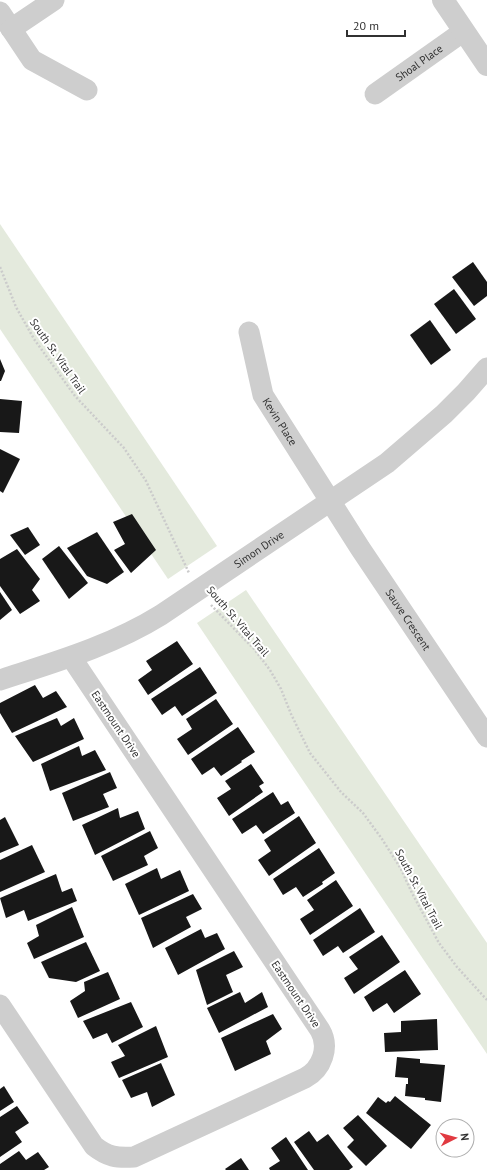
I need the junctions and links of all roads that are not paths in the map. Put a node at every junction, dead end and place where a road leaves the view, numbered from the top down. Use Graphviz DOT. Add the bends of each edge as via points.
graph roads {
  1 [pos="54,0"];
  2 [pos="443,0"];
  3 [pos="6,20"];
  4 [pos="464,31"];
  5 [pos="487,65"];
  6 [pos="87,90"];
  7 [pos="375,94"];
  8 [pos="249,332"];
  9 [pos="487,368"];
  10 [pos="330,502"];
  11 [pos="71,657"];
  12 [pos="0,680"];
  13 [pos="487,737"];
  14 [pos="0,1006"];
  1 -- 3 [label="street"];
  2 -- 4 [label="street"];
  3 -- 6 [label="street" via="32,60"];
  4 -- 5 [label="street"];
  4 -- 7 [label="street, Shoal Place"];
  8 -- 10 [label="street, Kevin Place" via="263,395"];
  9 -- 10 [label="street, Simon Drive" via="456,403 416,439 387,463"];
  10 -- 11 [label="street, Simon Drive" via="149,623"];
  10 -- 13 [label="street, Sauve Crescent"];
  11 -- 12 [label="street, Simon Drive"];
  11 -- 14 [label="street, Eastmount Drive" via="320,1030 324,1040 324,1052 319,1066 305,1078 140,1154 112,1157 94,1146"];
}
